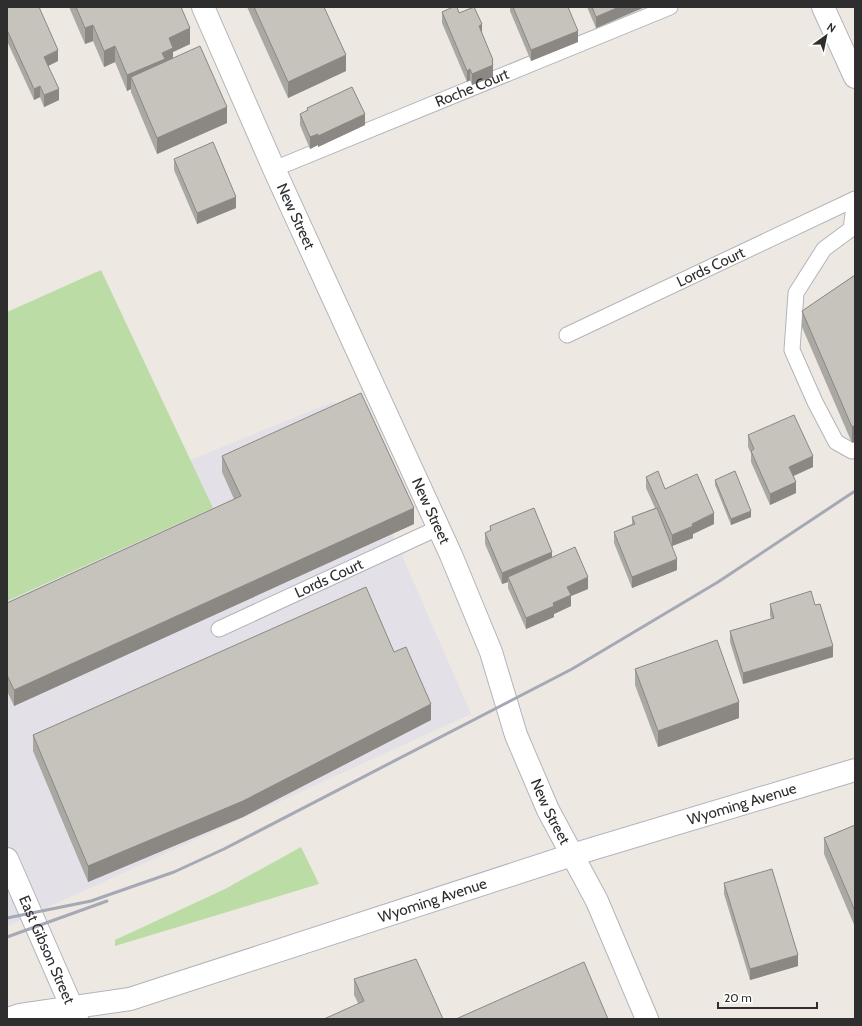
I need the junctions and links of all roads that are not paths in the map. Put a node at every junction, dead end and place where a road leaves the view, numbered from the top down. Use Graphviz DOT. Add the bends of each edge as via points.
graph roads {
  1 [pos="203,7"];
  2 [pos="670,7"];
  3 [pos="823,7"];
  4 [pos="855,77"];
  5 [pos="274,169"];
  6 [pos="855,199"];
  7 [pos="568,335"];
  8 [pos="855,450"];
  9 [pos="438,528"];
  10 [pos="219,629"];
  11 [pos="855,770"];
  12 [pos="572,855"];
  13 [pos="7,859"];
  14 [pos="74,1013"];
  15 [pos="8,1019"];
  16 [pos="647,1019"];
  1 -- 5 [label="street, New Street"];
  2 -- 5 [label="lane, Roche Court"];
  3 -- 4 [label="street"];
  5 -- 9 [label="street, New Street"];
  6 -- 7 [label="lane, Lords Court"];
  6 -- 8 [label="lane" via="851,229 824,249 796,293 792,350 836,442 852,451"];
  9 -- 10 [label="lane, Lords Court"];
  9 -- 12 [label="street, New Street" via="491,652 516,735 548,810"];
  11 -- 12 [label="street, Wyoming Avenue"];
  12 -- 14 [label="street, Wyoming Avenue" via="130,999"];
  12 -- 16 [label="street, New Street" via="597,901"];
  13 -- 14 [label="street, East Gibson Street"];
  14 -- 15 [label="street, Wyoming Avenue" via="20,1015"];
}
